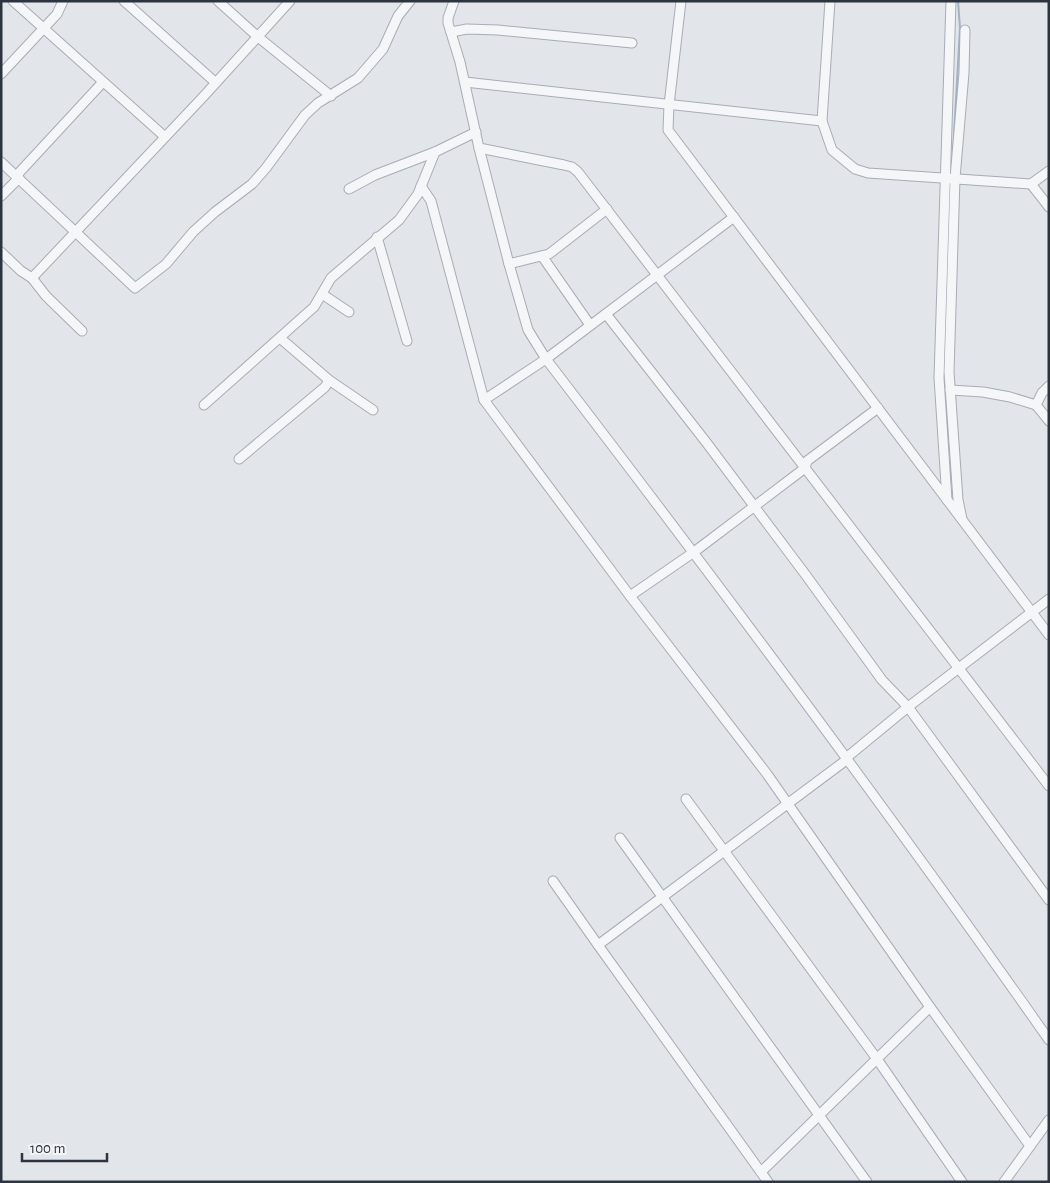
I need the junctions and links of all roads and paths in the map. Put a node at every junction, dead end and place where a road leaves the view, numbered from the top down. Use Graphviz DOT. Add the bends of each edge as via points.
graph roads {
  1 [pos="14,1"];
  2 [pos="63,1"];
  3 [pos="124,1"];
  4 [pos="218,1"];
  5 [pos="290,1"];
  6 [pos="410,1"];
  7 [pos="454,1"];
  8 [pos="680,1"];
  9 [pos="830,1"];
  10 [pos="951,1"];
  11 [pos="43,29"];
  12 [pos="965,30"];
  13 [pos="451,32"];
  14 [pos="258,37"];
  15 [pos="632,43"];
  16 [pos="1,74"];
  17 [pos="103,82"];
  18 [pos="215,82"];
  19 [pos="465,82"];
  20 [pos="331,96"];
  21 [pos="669,105"];
  22 [pos="822,121"];
  23 [pos="476,132"];
  24 [pos="164,136"];
  25 [pos="479,148"];
  26 [pos="435,152"];
  27 [pos="1,162"];
  28 [pos="1049,171"];
  29 [pos="18,177"];
  30 [pos="950,177"];
  31 [pos="1031,184"];
  32 [pos="421,186"];
  33 [pos="349,189"];
  34 [pos="1,196"];
  35 [pos="1049,207"];
  36 [pos="607,209"];
  37 [pos="734,217"];
  38 [pos="75,232"];
  39 [pos="377,237"];
  40 [pos="1,252"];
  41 [pos="542,256"];
  42 [pos="509,264"];
  43 [pos="657,275"];
  44 [pos="32,278"];
  45 [pos="322,294"];
  46 [pos="349,312"];
  47 [pos="606,314"];
  48 [pos="590,325"];
  49 [pos="82,332"];
  50 [pos="280,338"];
  51 [pos="406,341"];
  52 [pos="546,359"];
  53 [pos="329,380"];
  54 [pos="1049,386"];
  55 [pos="950,390"];
  56 [pos="484,400"];
  57 [pos="204,405"];
  58 [pos="1036,405"];
  59 [pos="878,408"];
  60 [pos="373,410"];
  61 [pos="1049,421"];
  62 [pos="239,459"];
  63 [pos="805,468"];
  64 [pos="948,501"];
  65 [pos="754,506"];
  66 [pos="963,522"];
  67 [pos="694,552"];
  68 [pos="630,596"];
  69 [pos="1049,599"];
  70 [pos="1032,612"];
  71 [pos="1049,635"];
  72 [pos="958,669"];
  73 [pos="908,707"];
  74 [pos="846,758"];
  75 [pos="1049,786"];
  76 [pos="686,799"];
  77 [pos="787,803"];
  78 [pos="620,838"];
  79 [pos="725,852"];
  80 [pos="553,880"];
  81 [pos="663,897"];
  82 [pos="1049,900"];
  83 [pos="598,945"];
  84 [pos="930,1007"];
  85 [pos="1049,1040"];
  86 [pos="876,1059"];
  87 [pos="819,1115"];
  88 [pos="1049,1120"];
  89 [pos="1030,1146"];
  90 [pos="761,1172"];
  91 [pos="768,1182"];
  92 [pos="867,1182"];
  93 [pos="962,1182"];
  94 [pos="1004,1182"];
  1 -- 11 [label="street"];
  2 -- 11 [label="street" via="57,14"];
  3 -- 18 [label="street"];
  4 -- 14 [label="street"];
  5 -- 14 [label="street"];
  6 -- 20 [label="street" via="398,16 383,49 358,78"];
  7 -- 13 [label="street" via="448,20"];
  8 -- 21 [label="street"];
  9 -- 22 [label="street"];
  10 -- 30 [label="street"];
  11 -- 16 [label="street"];
  11 -- 17 [label="street"];
  12 -- 30 [label="street" via="964,73"];
  13 -- 15 [label="street" via="498,30"];
  13 -- 19 [label="street"];
  14 -- 18 [label="street"];
  14 -- 20 [label="street"];
  17 -- 24 [label="street"];
  17 -- 29 [label="street"];
  18 -- 24 [label="street"];
  19 -- 21 [label="street"];
  19 -- 23 [label="street"];
  20 -- 38 [label="street" via="305,115 252,184 214,212 166,264 136,288"];
  21 -- 22 [label="street"];
  21 -- 37 [label="street" via="668,130"];
  22 -- 30 [label="street" via="832,150 855,170"];
  23 -- 25 [label="street"];
  23 -- 26 [label="street"];
  24 -- 38 [label="street"];
  25 -- 36 [label="street" via="572,167"];
  25 -- 42 [label="street"];
  26 -- 32 [label="street"];
  26 -- 33 [label="street" via="375,175"];
  27 -- 29 [label="street"];
  28 -- 31 [label="street"];
  29 -- 34 [label="street"];
  29 -- 38 [label="street"];
  30 -- 31 [label="street"];
  30 -- 55 [label="street"];
  30 -- 64 [label="street" via="939,378"];
  31 -- 35 [label="street"];
  32 -- 39 [label="street" via="399,220"];
  32 -- 56 [label="street" via="431,201"];
  36 -- 41 [label="street"];
  36 -- 43 [label="street"];
  37 -- 43 [label="street"];
  37 -- 59 [label="street"];
  38 -- 44 [label="street"];
  39 -- 45 [label="street" via="331,278"];
  39 -- 51 [label="street"];
  40 -- 44 [label="street"];
  41 -- 42 [label="street"];
  41 -- 48 [label="street"];
  42 -- 52 [label="street" via="528,330"];
  43 -- 47 [label="street"];
  43 -- 63 [label="street"];
  44 -- 49 [label="street"];
  45 -- 46 [label="street"];
  45 -- 50 [label="street" via="314,307"];
  47 -- 48 [label="street"];
  47 -- 65 [label="street"];
  48 -- 52 [label="street"];
  50 -- 53 [label="street"];
  50 -- 57 [label="street"];
  52 -- 56 [label="street"];
  52 -- 67 [label="street"];
  53 -- 60 [label="street"];
  53 -- 62 [label="street" via="325,387"];
  54 -- 58 [label="street"];
  55 -- 58 [label="street" via="983,392"];
  55 -- 66 [label="street" via="958,500"];
  56 -- 68 [label="street"];
  58 -- 61 [label="street"];
  59 -- 63 [label="street" via="807,461"];
  59 -- 64 [label="street"];
  63 -- 65 [label="street"];
  63 -- 72 [label="street"];
  64 -- 66 [label="street"];
  65 -- 67 [label="street"];
  65 -- 73 [label="street" via="882,680"];
  66 -- 70 [label="street"];
  67 -- 68 [label="street"];
  67 -- 74 [label="street"];
  68 -- 77 [label="street"];
  69 -- 70 [label="street"];
  70 -- 71 [label="street"];
  70 -- 72 [label="street"];
  72 -- 73 [label="street"];
  72 -- 75 [label="street"];
  73 -- 74 [label="street"];
  73 -- 82 [label="street"];
  74 -- 77 [label="street"];
  74 -- 85 [label="street"];
  76 -- 79 [label="street"];
  77 -- 79 [label="street"];
  77 -- 84 [label="street"];
  78 -- 81 [label="street"];
  79 -- 81 [label="street"];
  79 -- 86 [label="street"];
  80 -- 83 [label="street"];
  81 -- 83 [label="street"];
  81 -- 87 [label="street"];
  83 -- 90 [label="street"];
  84 -- 86 [label="street"];
  84 -- 89 [label="street"];
  86 -- 87 [label="street"];
  86 -- 93 [label="street"];
  87 -- 90 [label="street"];
  87 -- 92 [label="street"];
  88 -- 89 [label="street"];
  89 -- 94 [label="street"];
  90 -- 91 [label="street"];
}
